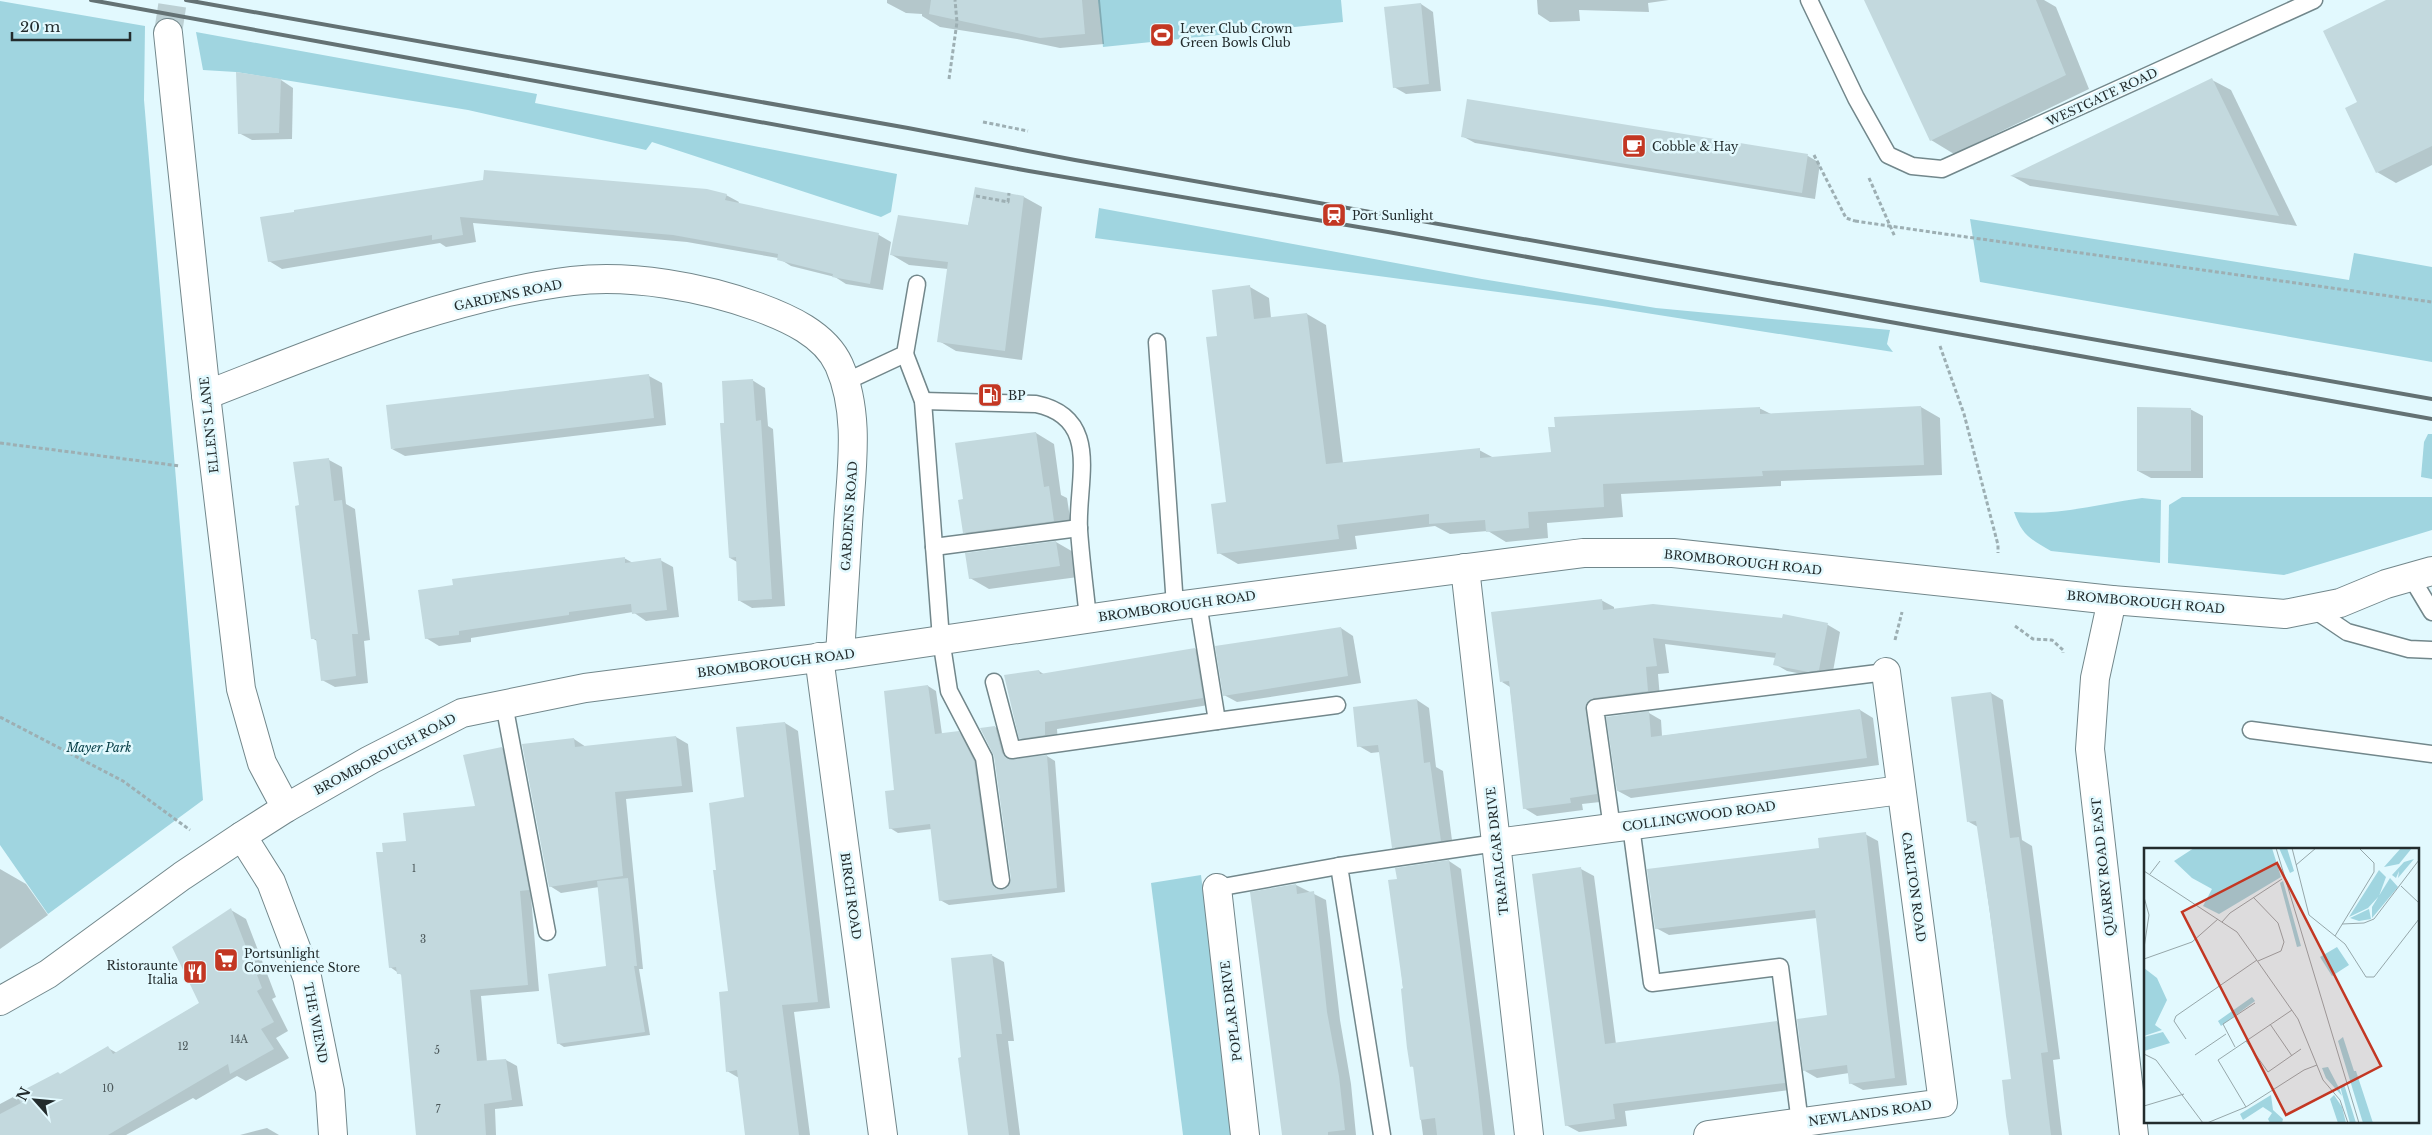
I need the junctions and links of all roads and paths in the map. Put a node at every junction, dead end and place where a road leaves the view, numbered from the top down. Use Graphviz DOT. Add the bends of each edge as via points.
graph roads {
  1 [pos="955,0"];
  2 [pos="1809,0"];
  3 [pos="2314,0"];
  4 [pos="168,33"];
  5 [pos="949,79"];
  6 [pos="983,122"];
  7 [pos="1028,131"];
  8 [pos="1814,155"];
  9 [pos="1010,193"];
  10 [pos="976,196"];
  11 [pos="917,284"];
  12 [pos="2432,302"];
  13 [pos="1156,342"];
  14 [pos="1940,346"];
  15 [pos="905,354"];
  16 [pos="846,382"];
  17 [pos="206,395"];
  18 [pos="923,401"];
  19 [pos="0,443"];
  20 [pos="215,470"];
  21 [pos="1079,528"];
  22 [pos="934,547"];
  23 [pos="1465,568"];
  24 [pos="2421,574"];
  25 [pos="1912,579"];
  26 [pos="1999,588"];
  27 [pos="2112,600"];
  28 [pos="1186,605"];
  29 [pos="2313,609"];
  30 [pos="2432,612"];
  31 [pos="1088,618"];
  32 [pos="941,639"];
  33 [pos="2432,650"];
  34 [pos="829,656"];
  35 [pos="2063,656"];
  36 [pos="1886,672"];
  37 [pos="994,682"];
  38 [pos="504,704"];
  39 [pos="1337,705"];
  40 [pos="0,717"];
  41 [pos="1217,721"];
  42 [pos="2251,730"];
  43 [pos="2432,754"];
  44 [pos="1901,790"];
  45 [pos="286,808"];
  46 [pos="1621,827"];
  47 [pos="242,836"];
  48 [pos="1496,844"];
  49 [pos="218,852"];
  50 [pos="1339,866"];
  51 [pos="1001,880"];
  52 [pos="1217,888"];
  53 [pos="547,932"];
  54 [pos="0,1001"];
  55 [pos="1943,1103"];
  56 [pos="1800,1122"];
  57 [pos="333,1135"];
  58 [pos="883,1135"];
  59 [pos="1245,1135"];
  60 [pos="1382,1135"];
  61 [pos="1529,1135"];
  62 [pos="1708,1135"];
  63 [pos="2134,1135"];
  1 -- 5 [label="path" via="957,22"];
  2 -- 3 [label="lane, WESTGATE ROAD" via="1856,98 1888,155 1912,166 1942,169"];
  4 -- 17 [label="street, ELLEN'S LANE"];
  6 -- 7 [label="path"];
  8 -- 12 [label="path, bridge" via="1846,218"];
  9 -- 10 [label="path" via="1008,202"];
  11 -- 15 [label="lane"];
  13 -- 28 [label="lane"];
  14 -- 26 [label="path" via="1964,414 1998,545"];
  15 -- 16 [label="lane"];
  15 -- 18 [label="lane"];
  16 -- 17 [label="street, GARDENS ROAD" via="838,362 823,341 780,315 725,295 678,286 625,280 574,281 412,316"];
  16 -- 34 [label="street, GARDENS ROAD" via="854,442"];
  17 -- 20 [label="street, ELLEN'S LANE"];
  18 -- 21 [label="lane" via="1036,404 1053,408 1068,418 1076,433 1084,473"];
  18 -- 22 [label="lane"];
  19 -- 20 [label="path"];
  20 -- 45 [label="street, ELLEN'S LANE" via="241,689 262,763"];
  21 -- 22 [label="lane"];
  21 -- 31 [label="lane"];
  22 -- 32 [label="lane"];
  23 -- 25 [label="street, BROMBOROUGH ROAD" via="1583,553 1674,553"];
  23 -- 28 [label="street, BROMBOROUGH ROAD"];
  23 -- 48 [label="street, TRAFALGAR DRIVE"];
  24 -- 29 [label="street, BROMBOROUGH ROAD" via="2340,603"];
  24 -- 30 [label="lane"];
  25 -- 26 [label="street, BROMBOROUGH ROAD"];
  25 -- 36 [label="path"];
  26 -- 27 [label="street, BROMBOROUGH ROAD"];
  26 -- 35 [label="path" via="2013,624 2033,639 2052,640 2063,650"];
  27 -- 29 [label="street, BROMBOROUGH ROAD" via="2286,614"];
  27 -- 63 [label="street, QUARRY ROAD EAST" via="2095,678 2090,749"];
  28 -- 31 [label="street, BROMBOROUGH ROAD"];
  28 -- 41 [label="lane"];
  29 -- 33 [label="lane" via="2347,632 2409,649"];
  31 -- 32 [label="street, BROMBOROUGH ROAD"];
  32 -- 34 [label="street, BROMBOROUGH ROAD"];
  32 -- 51 [label="lane" via="949,691 984,758"];
  34 -- 38 [label="street, BROMBOROUGH ROAD" via="585,688"];
  34 -- 58 [label="street, BIRCH ROAD"];
  36 -- 44 [label="street, CARLTON ROAD"];
  36 -- 46 [label="lane" via="1595,708"];
  37 -- 41 [label="lane" via="1012,750"];
  38 -- 45 [label="street, BROMBOROUGH ROAD" via="462,713"];
  38 -- 53 [label="lane"];
  39 -- 41 [label="lane"];
  40 -- 49 [label="path" via="123,781"];
  42 -- 43 [label="lane"];
  44 -- 46 [label="street, COLLINGWOOD ROAD"];
  44 -- 55 [label="street, CARLTON ROAD"];
  45 -- 47 [label="street, BROMBOROUGH ROAD"];
  46 -- 48 [label="street, COLLINGWOOD ROAD"];
  46 -- 56 [label="lane" via="1652,983 1780,967"];
  47 -- 49 [label="street, BROMBOROUGH ROAD"];
  47 -- 57 [label="street, THE WIEND" via="271,882 307,976 330,1091"];
  48 -- 50 [label="lane"];
  48 -- 61 [label="street, TRAFALGAR DRIVE"];
  49 -- 54 [label="street, BROMBOROUGH ROAD" via="48,974"];
  50 -- 52 [label="lane"];
  50 -- 60 [label="lane"];
  52 -- 59 [label="street, POPLAR DRIVE"];
  55 -- 56 [label="street, NEWLANDS ROAD"];
  56 -- 62 [label="street, NEWLANDS ROAD"];
}
